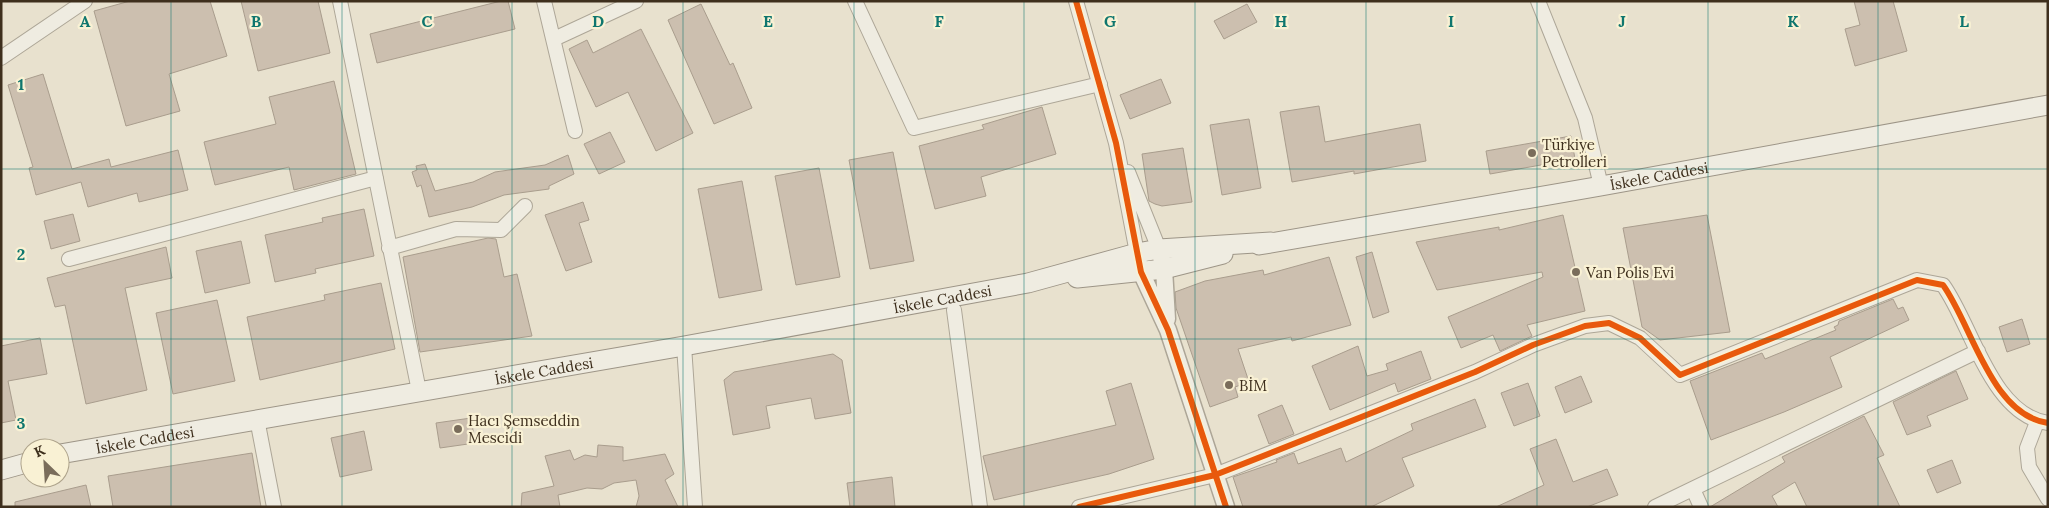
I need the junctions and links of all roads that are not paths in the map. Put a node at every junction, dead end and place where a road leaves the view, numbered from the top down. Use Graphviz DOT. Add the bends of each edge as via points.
graph roads {
  1 [pos="85,1"];
  2 [pos="340,1"];
  3 [pos="544,1"];
  4 [pos="636,1"];
  5 [pos="855,1"];
  6 [pos="1076,1"];
  7 [pos="1538,1"];
  8 [pos="554,39"];
  9 [pos="1,58"];
  10 [pos="1100,84"];
  11 [pos="2048,105"];
  12 [pos="575,131"];
  13 [pos="1116,143"];
  14 [pos="376,178"];
  15 [pos="1601,186"];
  16 [pos="525,206"];
  17 [pos="1271,242"];
  18 [pos="390,248"];
  19 [pos="1159,249"];
  20 [pos="1137,253"];
  21 [pos="69,259"];
  22 [pos="1164,269"];
  23 [pos="1141,272"];
  24 [pos="1028,282"];
  25 [pos="954,310"];
  26 [pos="1168,330"];
  27 [pos="684,346"];
  28 [pos="1978,351"];
  29 [pos="419,391"];
  30 [pos="257,419"];
  31 [pos="2042,422"];
  32 [pos="70,452"];
  33 [pos="1,460"];
  34 [pos="20,460"];
  35 [pos="20,463"];
  36 [pos="1,470"];
  37 [pos="1215,475"];
  38 [pos="1693,489"];
  39 [pos="2048,499"];
  40 [pos="274,507"];
  41 [pos="695,507"];
  42 [pos="980,507"];
  43 [pos="1079,507"];
  44 [pos="1226,507"];
  45 [pos="1655,507"];
  46 [pos="1701,507"];
  1 -- 9 [label="street"];
  2 -- 14 [label="street"];
  3 -- 8 [label="street"];
  4 -- 8 [label="street"];
  5 -- 10 [label="street" via="914,128"];
  6 -- 10 [label="street"];
  7 -- 15 [label="street" via="1584,118"];
  8 -- 12 [label="street"];
  10 -- 13 [label="street"];
  11 -- 15 [label="main road, İskele Caddesi"];
  13 -- 19 [label="street"];
  13 -- 20 [label="street"];
  14 -- 18 [label="street"];
  14 -- 21 [label="street"];
  15 -- 17 [label="main road, İskele Caddesi"];
  16 -- 18 [label="street" via="501,230 456,229"];
  17 -- 19 [label="main road, İskele Caddesi"];
  17 -- 22 [label="main road, İskele Caddesi"];
  18 -- 29 [label="street"];
  19 -- 20 [label="main road, İskele Caddesi"];
  19 -- 22 [label="street"];
  20 -- 23 [label="street"];
  20 -- 24 [label="main road, İskele Caddesi"];
  22 -- 23 [label="main road, İskele Caddesi"];
  22 -- 26 [label="street"];
  23 -- 24 [label="main road, İskele Caddesi"];
  23 -- 26 [label="street"];
  24 -- 27 [label="main road, İskele Caddesi"];
  25 -- 42 [label="street"];
  26 -- 37 [label="street"];
  27 -- 29 [label="main road, İskele Caddesi"];
  27 -- 41 [label="street"];
  28 -- 31 [label="street" via="1992,379 2015,406"];
  28 -- 37 [label="street" via="1943,285 1917,280 1680,375 1640,338 1609,323 1585,326"];
  28 -- 38 [label="street"];
  29 -- 30 [label="main road, İskele Caddesi"];
  30 -- 32 [label="main road, İskele Caddesi"];
  30 -- 40 [label="street"];
  31 -- 39 [label="street" via="2027,448 2029,467"];
  33 -- 34 [label="main road"];
  35 -- 36 [label="main road"];
  37 -- 43 [label="street"];
  37 -- 44 [label="street"];
  38 -- 45 [label="street"];
  38 -- 46 [label="street"];
}
